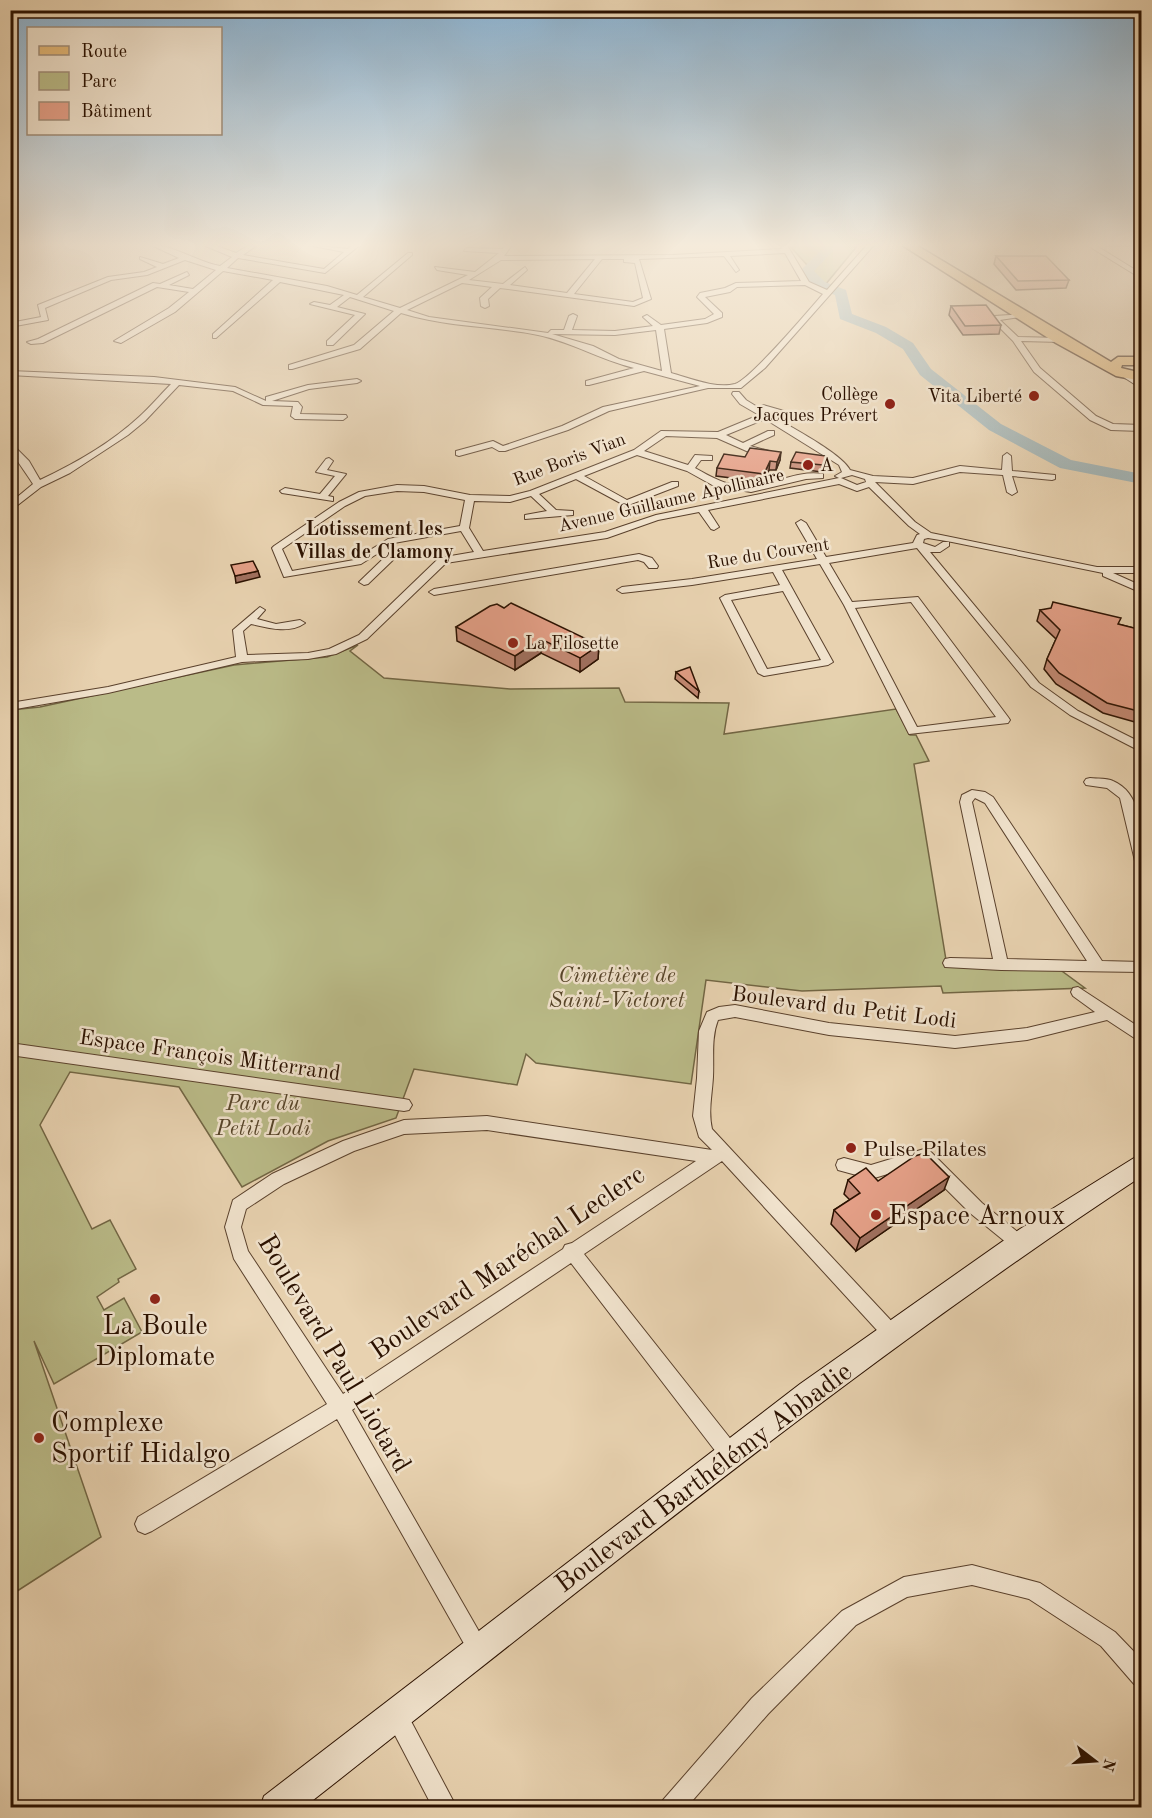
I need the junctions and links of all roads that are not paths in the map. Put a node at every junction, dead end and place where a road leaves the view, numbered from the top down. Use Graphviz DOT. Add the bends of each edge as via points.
graph roads {
  1 [pos="62,330"];
  2 [pos="137,330"];
  3 [pos="223,330"];
  4 [pos="344,330"];
  5 [pos="377,330"];
  6 [pos="513,330"];
  7 [pos="643,330"];
  8 [pos="660,330"];
  9 [pos="794,330"];
  10 [pos="1006,330"];
  11 [pos="1045,330"];
  12 [pos="1055,330"];
  13 [pos="567,332"];
  14 [pos="539,333"];
  15 [pos="216,336"];
  16 [pos="556,339"];
  17 [pos="1016,339"];
  18 [pos="1061,340"];
  19 [pos="118,341"];
  20 [pos="31,342"];
  21 [pos="330,343"];
  22 [pos="1126,360"];
  23 [pos="1142,362"];
  24 [pos="292,367"];
  25 [pos="643,368"];
  26 [pos="1114,368"];
  27 [pos="10,373"];
  28 [pos="667,375"];
  29 [pos="1135,376"];
  30 [pos="154,379"];
  31 [pos="357,381"];
  32 [pos="177,382"];
  33 [pos="589,383"];
  34 [pos="272,386"];
  35 [pos="710,386"];
  36 [pos="1142,386"];
  37 [pos="737,390"];
  38 [pos="159,400"];
  39 [pos="258,401"];
  40 [pos="762,410"];
  41 [pos="344,417"];
  42 [pos="1142,428"];
  43 [pos="771,433"];
  44 [pos="719,435"];
  45 [pos="10,444"];
  46 [pos="742,446"];
  47 [pos="637,452"];
  48 [pos="459,453"];
  49 [pos="777,455"];
  50 [pos="1007,456"];
  51 [pos="709,458"];
  52 [pos="329,461"];
  53 [pos="690,469"];
  54 [pos="861,473"];
  55 [pos="1007,474"];
  56 [pos="577,476"];
  57 [pos="820,476"];
  58 [pos="843,477"];
  59 [pos="1052,477"];
  60 [pos="868,483"];
  61 [pos="675,484"];
  62 [pos="38,485"];
  63 [pos="285,491"];
  64 [pos="1012,492"];
  65 [pos="533,494"];
  66 [pos="323,496"];
  67 [pos="470,498"];
  68 [pos="342,504"];
  69 [pos="10,508"];
  70 [pos="702,508"];
  71 [pos="554,513"];
  72 [pos="570,513"];
  73 [pos="528,517"];
  74 [pos="801,523"];
  75 [pos="714,527"];
  76 [pos="464,528"];
  77 [pos="922,541"];
  78 [pos="382,547"];
  79 [pos="939,547"];
  80 [pos="479,553"];
  81 [pos="539,558"];
  82 [pos="825,561"];
  83 [pos="653,566"];
  84 [pos="776,568"];
  85 [pos="1097,570"];
  86 [pos="1139,570"];
  87 [pos="363,582"];
  88 [pos="786,587"];
  89 [pos="1138,588"];
  90 [pos="622,591"];
  91 [pos="434,592"];
  92 [pos="849,604"];
  93 [pos="260,610"];
  94 [pos="249,620"];
  95 [pos="300,623"];
  96 [pos="242,659"];
  97 [pos="10,707"];
  98 [pos="1142,748"];
  99 [pos="1090,782"];
  100 [pos="1142,861"];
  101 [pos="950,963"];
  102 [pos="1001,965"];
  103 [pos="1098,966"];
  104 [pos="1142,967"];
  105 [pos="1078,992"];
  106 [pos="1109,1014"];
  107 [pos="1142,1037"];
  108 [pos="10,1049"];
  109 [pos="404,1105"];
  110 [pos="719,1154"];
  111 [pos="1142,1163"];
  112 [pos="844,1164"];
  113 [pos="1019,1243"];
  114 [pos="571,1250"];
  115 [pos="892,1334"];
  116 [pos="340,1407"];
  117 [pos="730,1454"];
  118 [pos="145,1524"];
  119 [pos="478,1649"];
  120 [pos="1142,1676"];
  121 [pos="396,1716"];
  122 [pos="276,1808"];
  123 [pos="446,1808"];
  124 [pos="671,1808"];
  1 -- 20 [label="street"];
  2 -- 19 [label="street"];
  3 -- 15 [label="street"];
  4 -- 21 [label="street"];
  5 -- 24 [label="street" via="357,347"];
  6 -- 14 [label="street"];
  7 -- 13 [label="street"];
  8 -- 28 [label="street"];
  9 -- 37 [label="street"];
  10 -- 17 [label="street"];
  11 -- 18 [label="main road"];
  12 -- 22 [label="main road"];
  13 -- 14 [label="street"];
  13 -- 16 [label="street"];
  14 -- 16 [label="street"];
  16 -- 25 [label="street"];
  17 -- 18 [label="street"];
  17 -- 42 [label="street" via="1037,370 1103,425"];
  18 -- 26 [label="main road"];
  22 -- 23 [label="main road"];
  22 -- 26 [label="main road" via="1118,361"];
  25 -- 28 [label="street"];
  25 -- 33 [label="street"];
  26 -- 29 [label="main road"];
  27 -- 30 [label="street"];
  28 -- 35 [label="street"];
  29 -- 36 [label="street"];
  30 -- 32 [label="street"];
  30 -- 38 [label="street" via="161,388"];
  31 -- 39 [label="street" via="308,387"];
  32 -- 38 [label="street"];
  32 -- 39 [label="street" via="235,389"];
  34 -- 39 [label="street"];
  35 -- 37 [label="street" via="723,388 726,393"];
  35 -- 48 [label="street" via="606,409 565,428 502,449 493,444"];
  37 -- 40 [label="street"];
  38 -- 62 [label="street" via="124,432 67,471"];
  39 -- 41 [label="street" via="295,404 295,416"];
  40 -- 44 [label="street, Rue Boris Vian"];
  40 -- 54 [label="street" via="780,414 838,452"];
  40 -- 58 [label="street" via="843,464"];
  43 -- 46 [label="street"];
  44 -- 46 [label="street"];
  44 -- 47 [label="street, Rue Boris Vian" via="664,432"];
  45 -- 62 [label="street" via="26,462"];
  46 -- 49 [label="street"];
  47 -- 53 [label="street"];
  47 -- 56 [label="street, Rue Boris Vian"];
  50 -- 55 [label="street"];
  51 -- 53 [label="street" via="698,457"];
  52 -- 66 [label="street" via="321,471 341,474"];
  53 -- 57 [label="street" via="717,484 751,489"];
  54 -- 58 [label="street, Avenue Guillaume Apollinaire"];
  54 -- 60 [label="street"];
  55 -- 59 [label="street"];
  55 -- 60 [label="street" via="960,469 914,481"];
  55 -- 64 [label="street"];
  56 -- 61 [label="street" via="626,503"];
  56 -- 65 [label="street, Rue Boris Vian"];
  58 -- 60 [label="street" via="846,486"];
  58 -- 70 [label="street, Avenue Guillaume Apollinaire"];
  60 -- 77 [label="street" via="873,494"];
  62 -- 69 [label="street"];
  63 -- 66 [label="street"];
  65 -- 67 [label="street, Rue Boris Vian" via="510,499"];
  65 -- 71 [label="street"];
  66 -- 68 [label="street"];
  67 -- 68 [label="street, Rue Boris Vian" via="397,488 362,494"];
  67 -- 76 [label="street"];
  68 -- 78 [label="street, Rue Boris Vian" via="277,548 288,575 357,562"];
  70 -- 75 [label="street"];
  70 -- 81 [label="street, Avenue Guillaume Apollinaire" via="656,518"];
  71 -- 72 [label="street"];
  71 -- 73 [label="street"];
  74 -- 82 [label="street"];
  76 -- 78 [label="street" via="392,541"];
  76 -- 80 [label="street"];
  77 -- 79 [label="street"];
  77 -- 79 [label="street"];
  77 -- 82 [label="street, Rue du Couvent"];
  78 -- 87 [label="street" via="389,559"];
  79 -- 85 [label="street" via="968,542"];
  79 -- 98 [label="street" via="1035,685 1074,713"];
  80 -- 81 [label="street, Avenue Guillaume Apollinaire"];
  80 -- 96 [label="street, Avenue Guillaume Apollinaire" via="443,560 363,637 342,647 308,656"];
  81 -- 83 [label="street" via="639,556"];
  81 -- 91 [label="street" via="535,575"];
  82 -- 84 [label="street, Rue du Couvent"];
  82 -- 92 [label="street"];
  84 -- 88 [label="street"];
  84 -- 90 [label="street, Rue du Couvent"];
  85 -- 86 [label="street"];
  85 -- 89 [label="street"];
  86 -- 89 [label="street" via="1128,577"];
  88 -- 88 [label="street" via="828,662 764,673 725,598"];
  92 -- 92 [label="street" via="913,731 1004,720 914,599"];
  93 -- 94 [label="street"];
  94 -- 95 [label="street" via="276,627"];
  94 -- 96 [label="street" via="238,630"];
  96 -- 97 [label="street, Avenue Guillaume Apollinaire" via="108,690"];
  99 -- 100 [label="street" via="1110,784 1126,796"];
  101 -- 102 [label="street"];
  102 -- 103 [label="street"];
  102 -- 103 [label="street" via="966,802 972,794 990,800"];
  103 -- 104 [label="street"];
  105 -- 106 [label="street"];
  106 -- 107 [label="street"];
  106 -- 110 [label="street, Boulevard du Petit Lodi" via="1027,1034 955,1042 830,1029 735,1011 719,1012 712,1016 706,1031 700,1116"];
  108 -- 109 [label="street, Espace François Mitterrand"];
  110 -- 114 [label="street, Boulevard Maréchal Leclerc"];
  110 -- 115 [label="street"];
  110 -- 116 [label="street, Boulevard Paul Liotard" via="487,1123 404,1127 349,1146 288,1174 239,1205 232,1227 240,1254"];
  111 -- 113 [label="street, Boulevard Barthélémy Abbadie"];
  112 -- 113 [label="street" via="871,1172 924,1156 976,1208"];
  113 -- 115 [label="street, Boulevard Barthélémy Abbadie"];
  114 -- 116 [label="street, Boulevard Maréchal Leclerc"];
  114 -- 117 [label="street"];
  115 -- 117 [label="street, Boulevard Barthélémy Abbadie"];
  116 -- 118 [label="street, Boulevard Maréchal Leclerc"];
  116 -- 119 [label="street, Boulevard Paul Liotard"];
  117 -- 119 [label="street, Boulevard Barthélémy Abbadie"];
  119 -- 121 [label="street, Boulevard Barthélémy Abbadie"];
  120 -- 124 [label="street" via="1108,1639 1033,1590 972,1575 903,1587 849,1618 760,1706"];
  121 -- 122 [label="street, Boulevard Barthélémy Abbadie"];
  121 -- 123 [label="street"];
}
